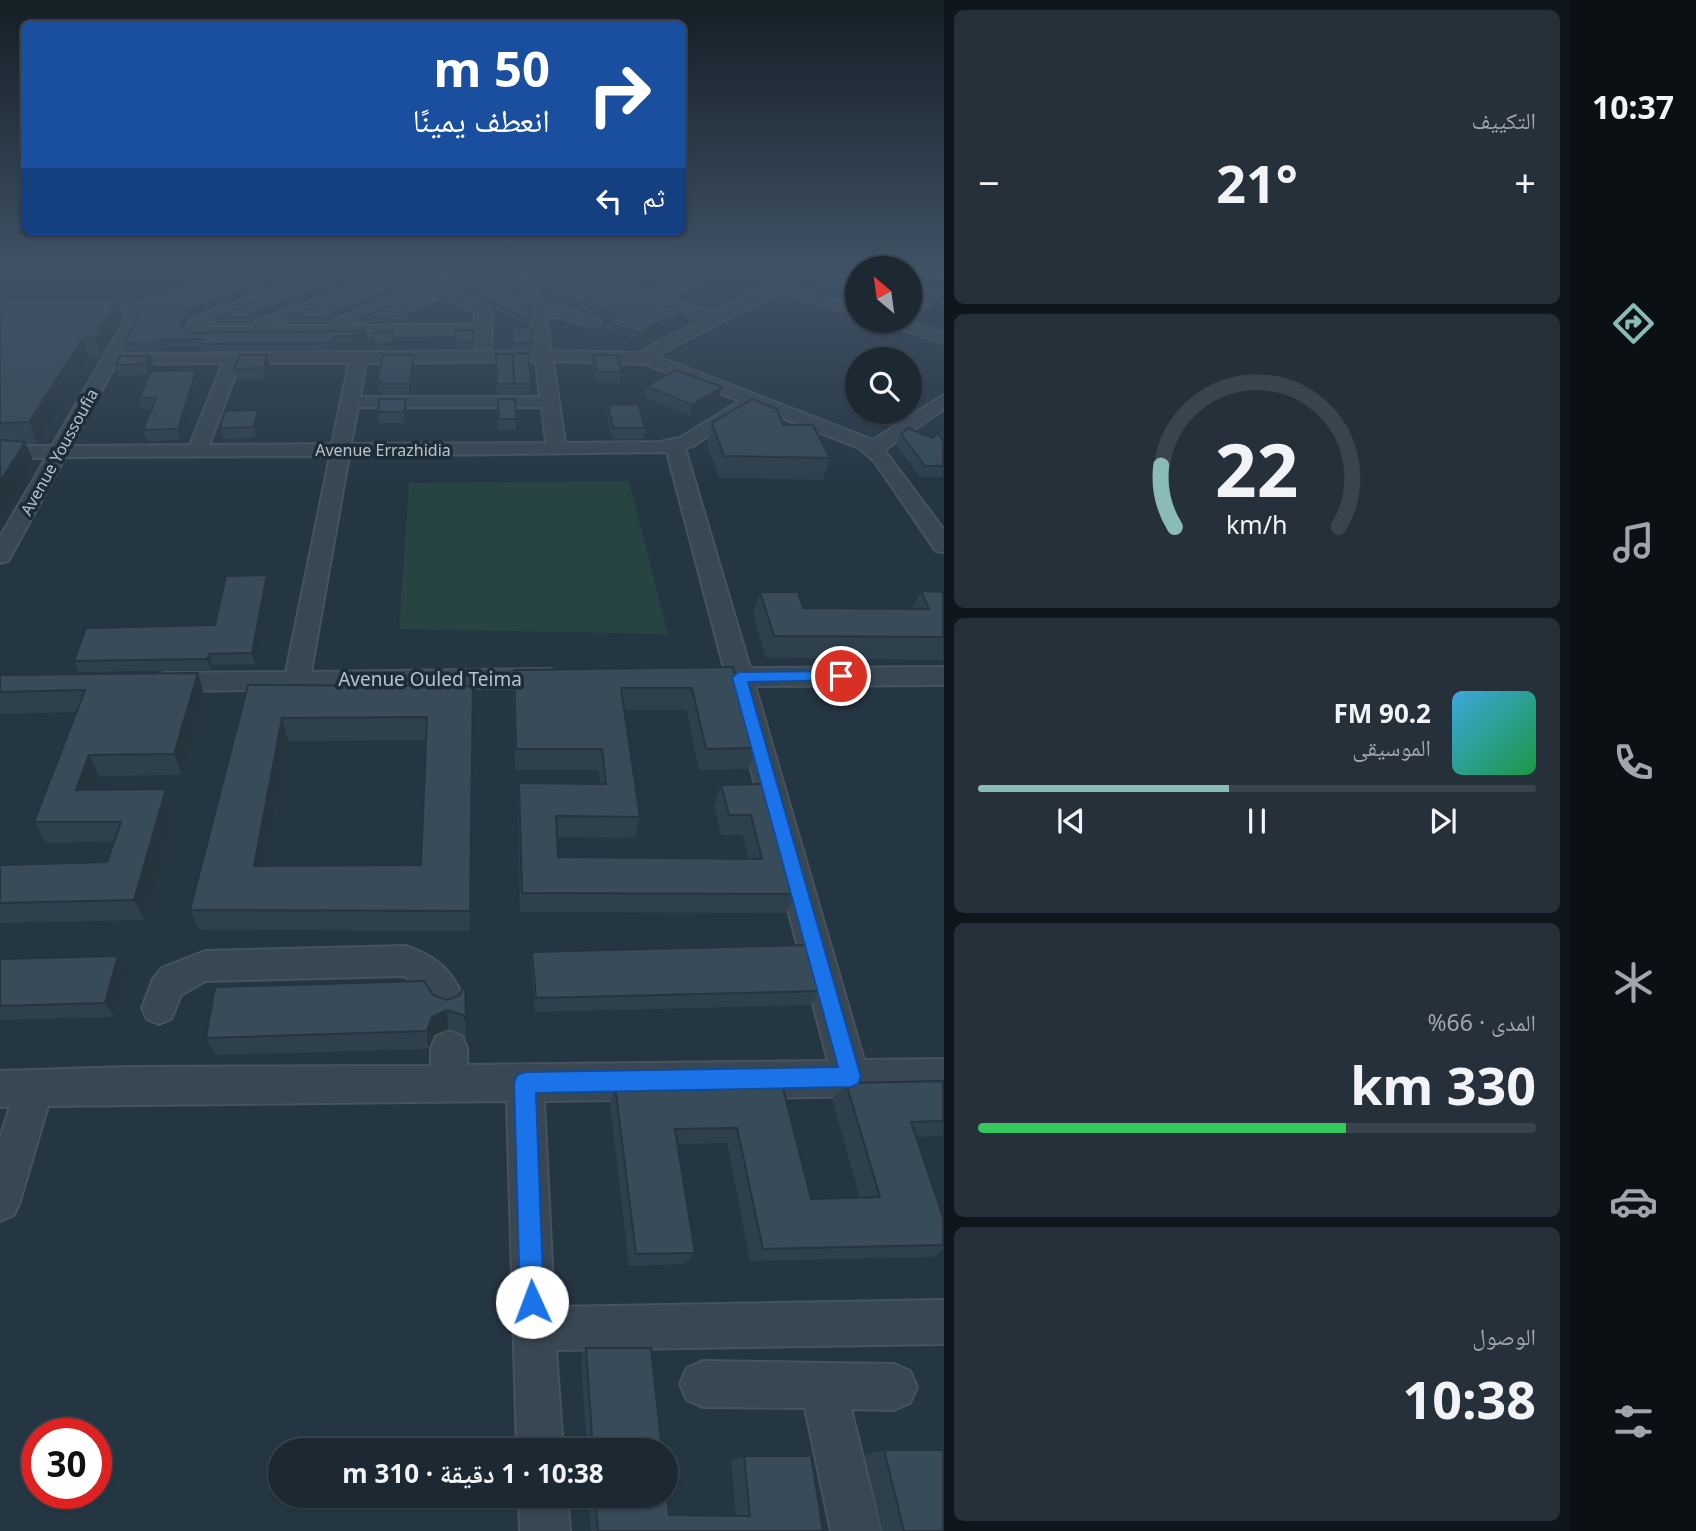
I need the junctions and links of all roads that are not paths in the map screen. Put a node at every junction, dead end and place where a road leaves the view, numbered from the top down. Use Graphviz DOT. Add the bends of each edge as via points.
graph roads {
  1 [pos="121,340"];
  2 [pos="188,340"];
  3 [pos="483,340"];
  4 [pos="542,340"];
  5 [pos="674,340"];
  6 [pos="545,357"];
  7 [pos="482,358"];
  8 [pos="641,358"];
  9 [pos="111,359"];
  10 [pos="178,359"];
  11 [pos="233,359"];
  12 [pos="358,359"];
  13 [pos="752,399"];
  14 [pos="943,400"];
  15 [pos="352,402"];
  16 [pos="550,402"];
  17 [pos="675,446"];
  18 [pos="556,449"];
  19 [pos="873,449"];
  20 [pos="60,451"];
  21 [pos="197,451"];
  22 [pos="342,451"];
  23 [pos="0,452"];
  24 [pos="943,546"];
  25 [pos="0,556"];
  26 [pos="943,676"];
  27 [pos="671,677"];
  28 [pos="739,677"];
  29 [pos="574,678"];
  30 [pos="298,680"];
  31 [pos="133,683"];
  32 [pos="447,1000"];
  33 [pos="159,1008"];
  34 [pos="449,1048"];
  35 [pos="851,1077"];
  36 [pos="943,1077"];
  37 [pos="525,1083"];
  38 [pos="449,1084"];
  39 [pos="17,1089"];
  40 [pos="0,1200"];
  41 [pos="943,1322"];
  42 [pos="533,1329"];
  43 [pos="703,1384"];
  44 [pos="824,1386"];
  45 [pos="894,1387"];
  46 [pos="539,1438"];
  47 [pos="544,1508"];
  48 [pos="545,1531"];
  49 [pos="856,1531"];
  1 -- 9 [label="street, Avenue Youssoufia"];
  2 -- 10 [label="street"];
  3 -- 7 [label="street"];
  4 -- 6 [label="street"];
  5 -- 8 [label="street"];
  6 -- 7 [label="street"];
  6 -- 8 [label="street"];
  6 -- 16 [label="street"];
  7 -- 12 [label="street"];
  8 -- 13 [label="street"];
  9 -- 10 [label="street"];
  9 -- 20 [label="street, Avenue Youssoufia"];
  10 -- 11 [label="street"];
  11 -- 12 [label="street"];
  11 -- 21 [label="street"];
  12 -- 15 [label="street"];
  13 -- 17 [label="street, Avenue Errazhidia"];
  13 -- 19 [label="street"];
  14 -- 19 [label="street"];
  15 -- 16 [label="street"];
  15 -- 22 [label="street"];
  16 -- 18 [label="street"];
  17 -- 18 [label="street, Avenue Errazhidia"];
  17 -- 28 [label="street"];
  18 -- 22 [label="street, Avenue Errazhidia"];
  19 -- 24 [label="street"];
  20 -- 21 [label="street, Avenue Errazhidia"];
  20 -- 23 [label="street, Avenue Errazhidia"];
  20 -- 25 [label="street, Avenue Youssoufia"];
  21 -- 22 [label="street, Avenue Errazhidia"];
  22 -- 30 [label="street"];
  26 -- 28 [label="street"];
  27 -- 28 [label="street"];
  28 -- 35 [label="street"];
  29 -- 30 [label="street, Avenue Ouled Teima"];
  30 -- 31 [label="street, Avenue Ouled Teima"];
  32 -- 33 [label="street" via="442,985 428,971 406,961 205,966 176,977 163,989"];
  34 -- 38 [label="street"];
  35 -- 36 [label="street"];
  35 -- 37 [label="street"];
  37 -- 38 [label="street"];
  37 -- 42 [label="street"];
  38 -- 39 [label="street"];
  39 -- 40 [label="street"];
  41 -- 42 [label="street"];
  42 -- 46 [label="street"];
  43 -- 44 [label="street"];
  44 -- 45 [label="street"];
  44 -- 49 [label="street"];
  47 -- 48 [label="street"];
}
